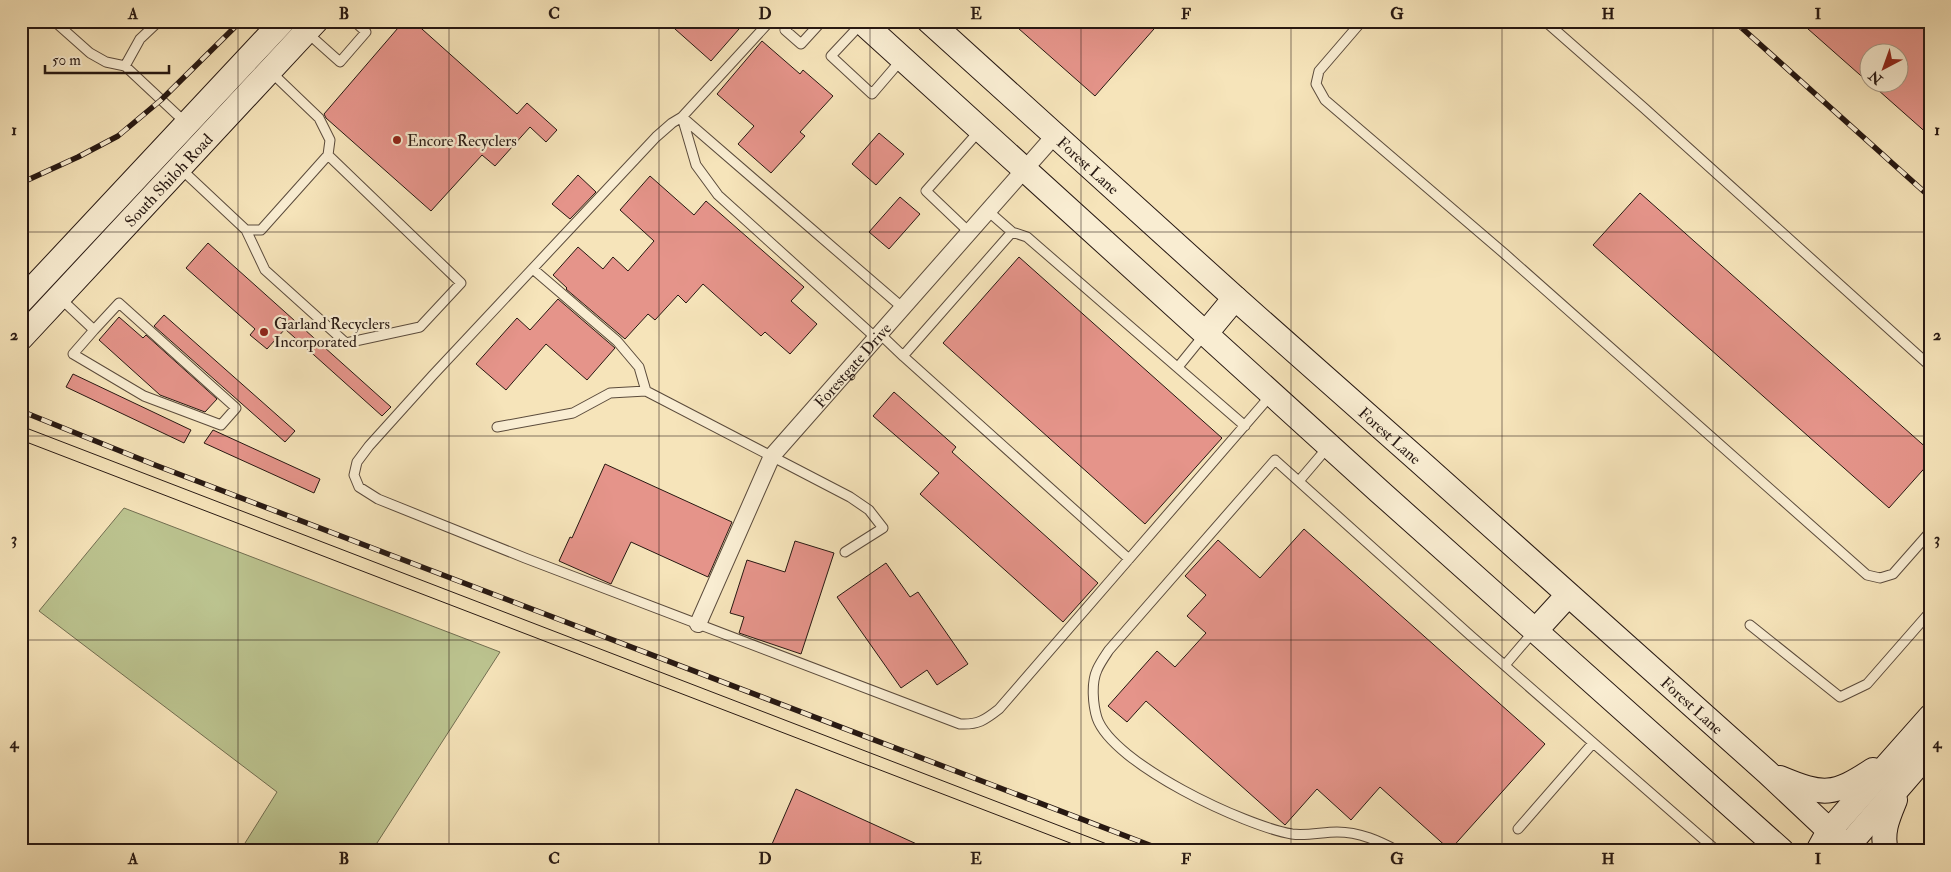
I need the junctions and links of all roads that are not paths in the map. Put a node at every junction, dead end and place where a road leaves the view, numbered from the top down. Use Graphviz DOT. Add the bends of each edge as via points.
graph roads {
  1 [pos="54,21"];
  2 [pos="159,21"];
  3 [pos="283,21"];
  4 [pos="354,21"];
  5 [pos="770,21"];
  6 [pos="792,21"];
  7 [pos="822,21"];
  8 [pos="929,21"];
  9 [pos="1362,21"];
  10 [pos="1545,21"];
  11 [pos="862,22"];
  12 [pos="305,25"];
  13 [pos="902,58"];
  14 [pos="125,66"];
  15 [pos="270,72"];
  16 [pos="682,117"];
  17 [pos="187,124"];
  18 [pos="981,129"];
  19 [pos="1055,135"];
  20 [pos="328,154"];
  21 [pos="180,168"];
  22 [pos="1025,170"];
  23 [pos="988,211"];
  24 [pos="246,230"];
  25 [pos="969,232"];
  26 [pos="1012,232"];
  27 [pos="533,269"];
  28 [pos="59,297"];
  29 [pos="1235,298"];
  30 [pos="21,301"];
  31 [pos="903,308"];
  32 [pos="94,330"];
  33 [pos="1206,332"];
  34 [pos="878,336"];
  35 [pos="21,338"];
  36 [pos="903,356"];
  37 [pos="1930,366"];
  38 [pos="1178,367"];
  39 [pos="646,391"];
  40 [pos="1272,394"];
  41 [pos="1245,426"];
  42 [pos="497,427"];
  43 [pos="1329,446"];
  44 [pos="772,456"];
  45 [pos="1299,481"];
  46 [pos="1930,532"];
  47 [pos="845,552"];
  48 [pos="1130,558"];
  49 [pos="1568,595"];
  50 [pos="1930,612"];
  51 [pos="698,624"];
  52 [pos="1750,625"];
  53 [pos="1536,630"];
  54 [pos="1505,665"];
  55 [pos="1930,717"];
  56 [pos="1593,743"];
  57 [pos="1930,751"];
  58 [pos="1894,757"];
  59 [pos="1767,772"];
  60 [pos="1911,773"];
  61 [pos="1518,830"];
  62 [pos="1837,846"];
  63 [pos="1398,851"];
  64 [pos="1717,851"];
  65 [pos="1782,851"];
  66 [pos="1886,851"];
  1 -- 14 [label="lane" via="90,53 106,62"];
  2 -- 14 [label="lane" via="140,40"];
  3 -- 17 [label="main road, South Shiloh Road"];
  4 -- 12 [label="lane" via="366,32 340,62"];
  5 -- 16 [label="lane"];
  6 -- 7 [label="lane" via="784,30 801,44"];
  8 -- 19 [label="main road, Forest Lane"];
  9 -- 46 [label="lane" via="1319,71 1316,84 1325,100 1506,255 1867,575 1880,578 1893,574"];
  10 -- 37 [label="lane"];
  11 -- 13 [label="main road"];
  11 -- 13 [label="lane" via="831,56 872,94"];
  12 -- 15 [label="main road, South Shiloh Road"];
  13 -- 18 [label="main road"];
  14 -- 17 [label="lane"];
  15 -- 20 [label="lane" via="319,118 330,140"];
  15 -- 21 [label="main road, South Shiloh Road"];
  16 -- 27 [label="lane" via="656,137"];
  16 -- 31 [label="lane"];
  16 -- 34 [label="lane" via="696,165 718,195"];
  17 -- 30 [label="main road, South Shiloh Road"];
  18 -- 22 [label="main road"];
  18 -- 25 [label="lane" via="926,191"];
  19 -- 22 [label="street, Forestgate Drive"];
  19 -- 29 [label="main road, Forest Lane"];
  20 -- 24 [label="lane" via="261,230"];
  20 -- 24 [label="lane" via="461,283 420,328 346,343 265,270"];
  21 -- 24 [label="lane"];
  21 -- 28 [label="main road, South Shiloh Road"];
  22 -- 23 [label="street, Forestgate Drive"];
  22 -- 33 [label="main road"];
  23 -- 25 [label="street, Forestgate Drive"];
  23 -- 26 [label="lane"];
  25 -- 31 [label="street, Forestgate Drive"];
  26 -- 36 [label="lane"];
  26 -- 38 [label="lane" via="1027,237"];
  27 -- 39 [label="lane" via="617,342 639,367"];
  27 -- 51 [label="lane" via="369,446 357,462 354,475 359,487 515,555"];
  28 -- 32 [label="lane"];
  28 -- 35 [label="main road, South Shiloh Road"];
  29 -- 33 [label="main road"];
  29 -- 49 [label="main road, Forest Lane"];
  31 -- 34 [label="street, Forestgate Drive"];
  32 -- 32 [label="lane" via="73,354 144,396 221,425 236,408 118,303"];
  33 -- 38 [label="lane"];
  33 -- 40 [label="main road"];
  34 -- 36 [label="lane"];
  34 -- 44 [label="street, Forestgate Drive"];
  36 -- 48 [label="lane"];
  38 -- 41 [label="lane"];
  39 -- 42 [label="lane" via="610,394 573,413"];
  39 -- 44 [label="lane"];
  40 -- 41 [label="lane"];
  40 -- 43 [label="main road"];
  41 -- 48 [label="lane"];
  43 -- 45 [label="lane"];
  43 -- 53 [label="main road"];
  44 -- 47 [label="lane" via="850,497 869,510 883,528"];
  44 -- 51 [label="street, Forestgate Drive"];
  45 -- 54 [label="lane"];
  45 -- 63 [label="lane" via="1275,460 1109,650 1096,670 1093,694 1097,718 1108,737 1135,760 1184,790 1245,820 1293,834 1340,832 1370,837"];
  48 -- 51 [label="lane" via="999,709 987,719 973,724 960,724"];
  49 -- 53 [label="main road"];
  49 -- 59 [label="main road, Forest Lane"];
  50 -- 52 [label="lane" via="1867,684 1840,697"];
  53 -- 54 [label="lane"];
  53 -- 65 [label="main road"];
  54 -- 56 [label="lane"];
  55 -- 58 [label="main road"];
  56 -- 61 [label="lane"];
  56 -- 64 [label="lane"];
  57 -- 60 [label="main road"];
  58 -- 59 [label="main road" via="1836,790 1805,788"];
  58 -- 62 [label="main road"];
  59 -- 62 [label="main road, Forest Lane"];
  60 -- 62 [label="main road"];
  60 -- 66 [label="main road" via="1885,825 1883,841"];
}
